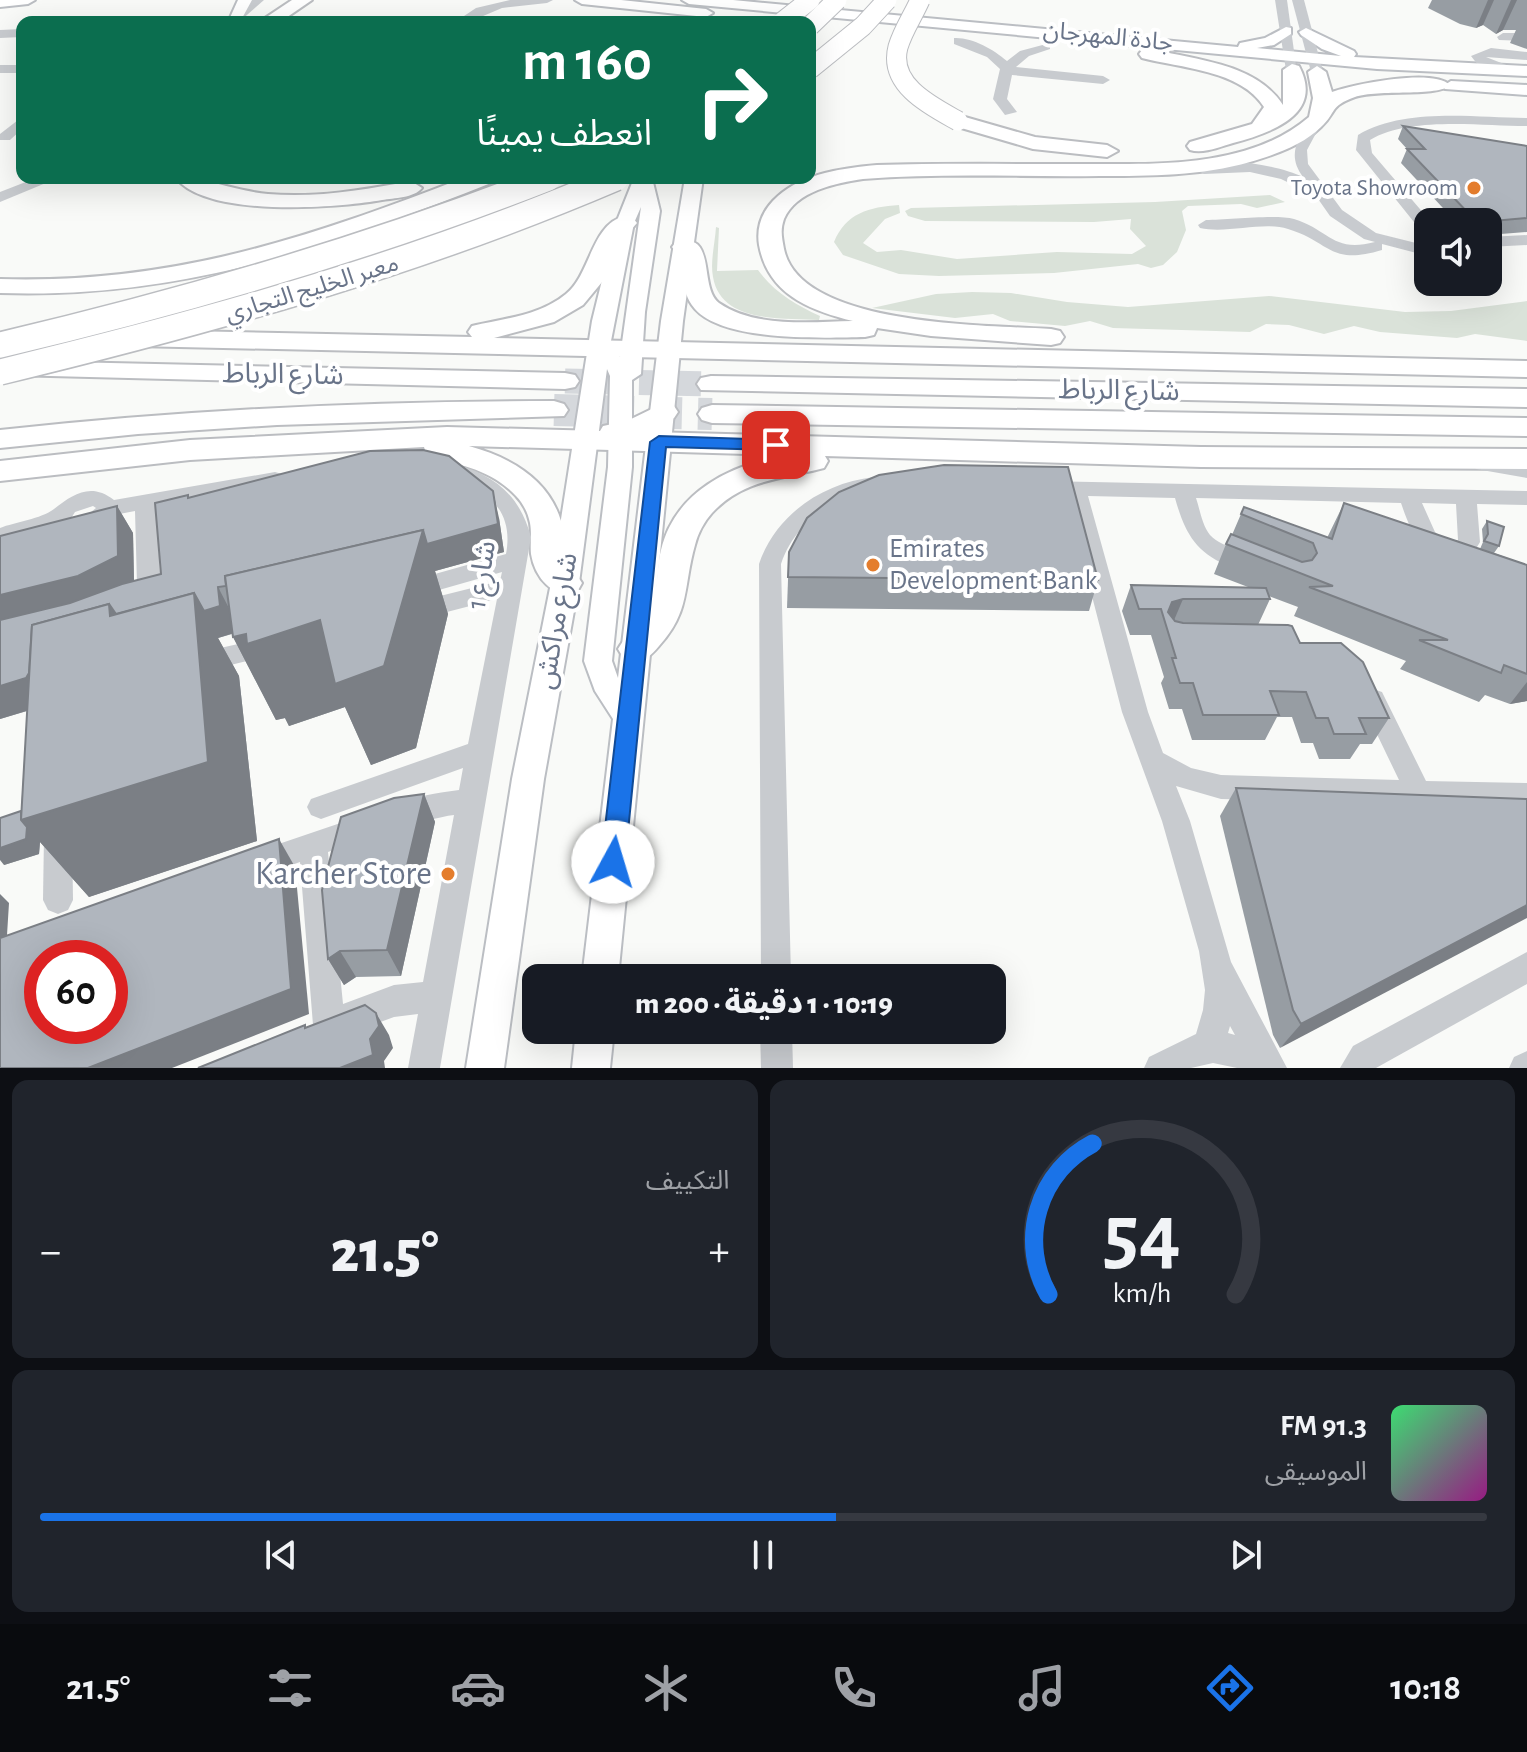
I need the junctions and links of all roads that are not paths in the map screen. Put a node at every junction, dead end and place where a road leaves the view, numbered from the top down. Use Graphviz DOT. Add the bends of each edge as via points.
graph roads {
  1 [pos="28,0"];
  2 [pos="258,0"];
  3 [pos="280,0"];
  4 [pos="304,0"];
  5 [pos="547,0"];
  6 [pos="573,0"];
  7 [pos="582,0"];
  8 [pos="774,0"];
  9 [pos="810,0"];
  10 [pos="887,0"];
  11 [pos="920,0"];
  12 [pos="1281,0"];
  13 [pos="1298,0"];
  14 [pos="3,3"];
  15 [pos="694,7"];
  16 [pos="838,8"];
  17 [pos="721,10"];
  18 [pos="467,12"];
  19 [pos="239,16"];
  20 [pos="264,16"];
  21 [pos="278,16"];
  22 [pos="630,16"];
  23 [pos="752,16"];
  24 [pos="790,16"];
  25 [pos="816,24"];
  26 [pos="816,26"];
  27 [pos="1286,31"];
  28 [pos="1306,32"];
  29 [pos="1503,37"];
  30 [pos="1527,37"];
  31 [pos="958,41"];
  32 [pos="1527,44"];
  33 [pos="1046,46"];
  34 [pos="1205,47"];
  35 [pos="1499,52"];
  36 [pos="1148,54"];
  37 [pos="1527,56"];
  38 [pos="1291,63"];
  39 [pos="816,64"];
  40 [pos="1315,65"];
  41 [pos="1424,67"];
  42 [pos="1006,69"];
  43 [pos="1509,71"];
  44 [pos="1527,71"];
  45 [pos="1103,80"];
  46 [pos="1440,85"];
  47 [pos="1527,90"];
  48 [pos="1010,112"];
  49 [pos="1319,114"];
  50 [pos="1527,122"];
  51 [pos="16,127"];
  52 [pos="1260,127"];
  53 [pos="5,137"];
  54 [pos="1179,167"];
  55 [pos="34,184"];
  56 [pos="201,184"];
  57 [pos="420,184"];
  58 [pos="466,184"];
  59 [pos="533,184"];
  60 [pos="602,184"];
  61 [pos="641,184"];
  62 [pos="644,184"];
  63 [pos="693,184"];
  64 [pos="1320,194"];
  65 [pos="0,197"];
  66 [pos="1414,212"];
  67 [pos="1337,217"];
  68 [pos="625,223"];
  69 [pos="1206,225"];
  70 [pos="1527,240"];
  71 [pos="1502,241"];
  72 [pos="684,247"];
  73 [pos="1376,247"];
  74 [pos="1414,249"];
  75 [pos="1414,251"];
  76 [pos="1502,251"];
  77 [pos="1527,251"];
  78 [pos="0,286"];
  79 [pos="953,330"];
  80 [pos="0,337"];
  81 [pos="378,342"];
  82 [pos="0,345"];
  83 [pos="600,348"];
  84 [pos="630,350"];
  85 [pos="669,351"];
  86 [pos="1344,363"];
  87 [pos="1527,369"];
  88 [pos="0,370"];
  89 [pos="565,381"];
  90 [pos="711,384"];
  91 [pos="1527,398"];
  92 [pos="554,410"];
  93 [pos="712,414"];
  94 [pos="1527,427"];
  95 [pos="641,430"];
  96 [pos="586,438"];
  97 [pos="0,439"];
  98 [pos="278,444"];
  99 [pos="921,447"];
  100 [pos="1527,459"];
  101 [pos="1462,460"];
  102 [pos="425,465"];
  103 [pos="0,471"];
  104 [pos="1527,471"];
  105 [pos="298,476"];
  106 [pos="900,485"];
  107 [pos="1027,488"];
  108 [pos="1075,489"];
  109 [pos="1183,490"];
  110 [pos="1409,496"];
  111 [pos="1466,497"];
  112 [pos="1527,498"];
  113 [pos="145,502"];
  114 [pos="0,536"];
  115 [pos="518,559"];
  116 [pos="1264,571"];
  117 [pos="565,583"];
  118 [pos="512,587"];
  119 [pos="121,606"];
  120 [pos="289,642"];
  121 [pos="636,649"];
  122 [pos="181,668"];
  123 [pos="1358,675"];
  124 [pos="629,717"];
  125 [pos="479,751"];
  126 [pos="1153,760"];
  127 [pos="1221,787"];
  128 [pos="1418,792"];
  129 [pos="1527,795"];
  130 [pos="470,801"];
  131 [pos="321,807"];
  132 [pos="58,809"];
  133 [pos="1176,821"];
  134 [pos="313,845"];
  135 [pos="238,871"];
  136 [pos="58,900"];
  137 [pos="1214,951"];
  138 [pos="602,964"];
  139 [pos="776,964"];
  140 [pos="1527,967"];
  141 [pos="436,996"];
  142 [pos="594,1044"];
  143 [pos="776,1044"];
  144 [pos="1208,1047"];
  145 [pos="424,1068"];
  146 [pos="485,1068"];
  147 [pos="591,1068"];
  148 [pos="777,1068"];
  149 [pos="1160,1068"];
  150 [pos="1270,1068"];
  151 [pos="1356,1068"];
  1 -- 14 [label="main road"];
  2 -- 19 [label="street"];
  3 -- 20 [label="highway"];
  4 -- 21 [label="highway"];
  5 -- 18 [label="street"];
  6 -- 22 [label="main road"];
  7 -- 15 [label="main road, جادة المهرجان"];
  8 -- 16 [label="main road"];
  9 -- 24 [label="highway, bridge"];
  10 -- 39 [label="highway, bridge"];
  11 -- 52 [label="highway, bridge" via="899,45 898,70 918,96 958,121 1033,143 1120,152 1200,145"];
  12 -- 27 [label="street"];
  13 -- 28 [label="street"];
  15 -- 17 [label="main road, جادة المهرجان"];
  16 -- 17 [label="main road, جادة المهرجان"];
  16 -- 25 [label="highway, bridge"];
  16 -- 34 [label="main road, جادة المهرجان"];
  17 -- 23 [label="main road, جادة المهرجان"];
  26 -- 31 [label="main road, جادة المهرجان"];
  27 -- 34 [label="main road" via="1258,44"];
  27 -- 38 [label="street"];
  28 -- 40 [label="street"];
  28 -- 41 [label="main road" via="1351,54"];
  29 -- 30 [label="street"];
  31 -- 33 [label="main road, جادة المهرجان"];
  31 -- 42 [label="street" via="991,54"];
  32 -- 35 [label="street"];
  33 -- 36 [label="main road, جادة المهرجان"];
  33 -- 42 [label="street" via="1021,55"];
  34 -- 38 [label="main road, جادة المهرجان"];
  35 -- 37 [label="street"];
  35 -- 43 [label="street" via="1477,56"];
  36 -- 38 [label="main road, جادة المهرجان"];
  36 -- 52 [label="highway" via="1228,73 1256,86 1274,107"];
  38 -- 40 [label="main road, جادة المهرجان"];
  38 -- 52 [label="highway" via="1290,110"];
  40 -- 41 [label="main road, جادة المهرجان"];
  40 -- 46 [label="main road, جادة المهرجان"];
  40 -- 49 [label="highway"];
  41 -- 43 [label="main road, جادة المهرجان"];
  42 -- 45 [label="street"];
  42 -- 48 [label="street" via="1000,99"];
  43 -- 44 [label="main road, جادة المهرجان"];
  46 -- 47 [label="main road, جادة المهرجان"];
  46 -- 49 [label="highway" via="1367,86 1343,93"];
  49 -- 54 [label="highway" via="1289,140 1252,154"];
  49 -- 64 [label="street" via="1300,157"];
  50 -- 66 [label="street" via="1392,125 1363,138 1367,156"];
  51 -- 53 [label="street"];
  54 -- 64 [label="street" via="1258,166 1290,176"];
  54 -- 79 [label="highway" via="859,173 802,190 775,212 768,243 772,259 808,296 850,315"];
  55 -- 65 [label="street"];
  56 -- 57 [label="highway" via="287,201 369,196"];
  58 -- 78 [label="highway" via="313,239 200,269 101,285"];
  59 -- 82 [label="highway, معبر الخليج التجاري, bridge" via="309,265"];
  60 -- 88 [label="highway, معبر الخليج التجاري, bridge" via="502,226 322,288"];
  61 -- 68 [label="main road, شارع مراكش"];
  62 -- 84 [label="main road" via="651,211"];
  63 -- 72 [label="main road"];
  64 -- 67 [label="street"];
  67 -- 73 [label="street" via="1353,235"];
  67 -- 74 [label="street" via="1370,236"];
  68 -- 81 [label="highway" via="606,242 589,285 546,315 490,331"];
  68 -- 83 [label="main road, شارع مراكش"];
  69 -- 73 [label="street" via="1290,223 1342,251"];
  70 -- 71 [label="street"];
  72 -- 79 [label="highway" via="695,259 699,296 735,321 776,328"];
  72 -- 85 [label="main road"];
  73 -- 75 [label="street"];
  76 -- 77 [label="street"];
  79 -- 86 [label="highway" via="1265,347"];
  80 -- 81 [label="highway"];
  81 -- 83 [label="highway"];
  83 -- 84 [label="highway"];
  83 -- 95 [label="main road" via="617,366"];
  83 -- 96 [label="main road, شارع مراكش"];
  84 -- 85 [label="highway"];
  84 -- 95 [label="main road" via="631,409"];
  85 -- 86 [label="highway"];
  85 -- 95 [label="main road"];
  86 -- 87 [label="highway"];
  88 -- 89 [label="highway, شارع الرباط"];
  90 -- 91 [label="highway, شارع الرباط"];
  92 -- 97 [label="highway, شارع الرباط" via="291,415"];
  93 -- 94 [label="highway, شارع الرباط"];
  95 -- 96 [label="highway"];
  95 -- 99 [label="highway"];
  95 -- 121 [label="main road"];
  95 -- 124 [label="main road" via="598,661 605,683"];
  96 -- 98 [label="highway" via="447,436"];
  96 -- 117 [label="main road, شارع مراكش"];
  98 -- 103 [label="highway"];
  98 -- 117 [label="highway" via="432,449 487,461 516,479 538,503 548,533 549,562"];
  99 -- 101 [label="highway"];
  99 -- 121 [label="highway" via="864,459 774,466 722,488 688,522 665,612"];
  100 -- 101 [label="highway"];
  101 -- 104 [label="street"];
  102 -- 115 [label="street, شارع 1" via="464,473 496,490 517,520"];
  105 -- 113 [label="street"];
  106 -- 139 [label="street" via="844,489 789,529 772,551"];
  107 -- 108 [label="street"];
  108 -- 109 [label="street"];
  108 -- 126 [label="street" via="1135,712"];
  109 -- 110 [label="street"];
  109 -- 116 [label="street" via="1199,539 1215,552"];
  110 -- 111 [label="street"];
  110 -- 111 [label="street" via="1423,536 1453,550 1469,542"];
  111 -- 112 [label="street"];
  113 -- 114 [label="street" via="107,509 103,500 88,499"];
  113 -- 119 [label="street" via="149,588"];
  115 -- 118 [label="street, شارع 1"];
  115 -- 118 [label="street" via="393,606"];
  117 -- 146 [label="main road, شارع مراكش" via="528,779"];
  118 -- 125 [label="street, شارع 1"];
  120 -- 122 [label="street"];
  121 -- 124 [label="main road"];
  123 -- 128 [label="street"];
  124 -- 138 [label="main road"];
  125 -- 130 [label="street, شارع 1"];
  125 -- 131 [label="street"];
  126 -- 127 [label="street" via="1185,778"];
  126 -- 133 [label="street"];
  127 -- 128 [label="street"];
  127 -- 133 [label="street" via="1192,797"];
  128 -- 129 [label="street"];
  130 -- 134 [label="street" via="406,812"];
  130 -- 141 [label="street, شارع 1"];
  132 -- 136 [label="street"];
  133 -- 137 [label="street"];
  134 -- 135 [label="street"];
  134 -- 141 [label="street" via="315,1030 394,1001"];
  137 -- 144 [label="street" via="1219,1010"];
  137 -- 150 [label="street"];
  140 -- 151 [label="street" via="1364,1057"];
  141 -- 145 [label="street, شارع 1"];
  142 -- 147 [label="main road"];
  143 -- 148 [label="street"];
  144 -- 149 [label="street" via="1196,1047"];
  144 -- 150 [label="street" via="1221,1046"];
}
